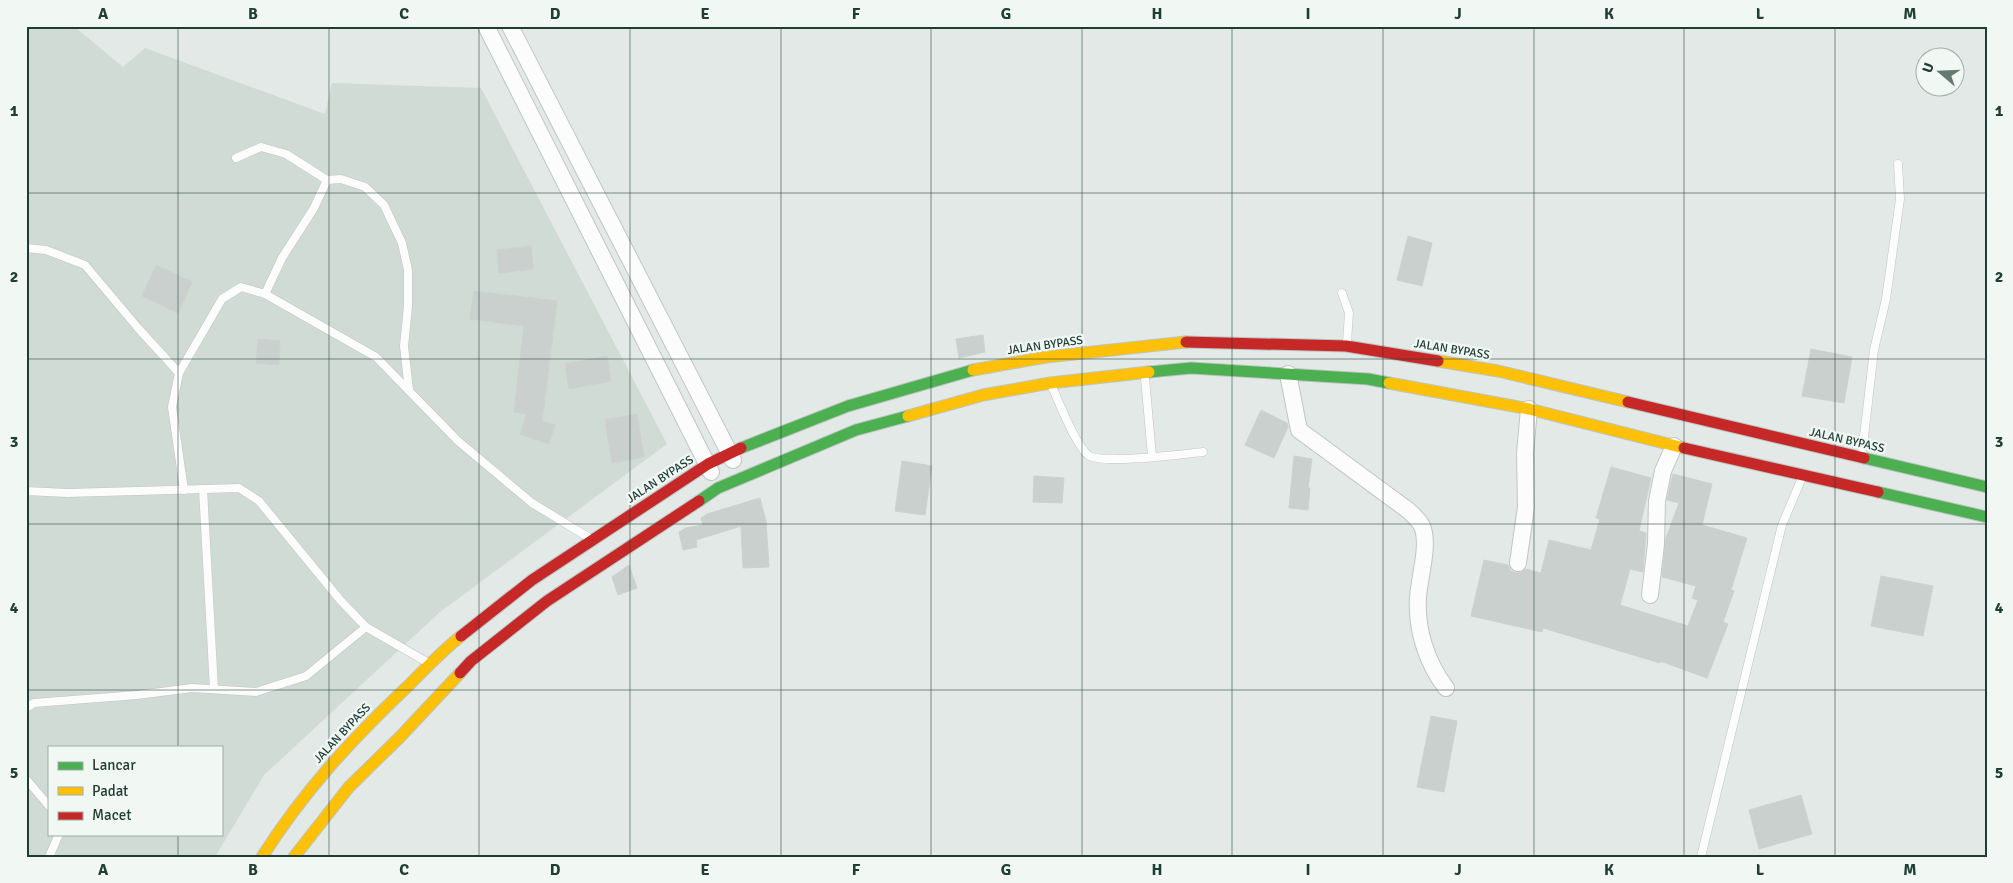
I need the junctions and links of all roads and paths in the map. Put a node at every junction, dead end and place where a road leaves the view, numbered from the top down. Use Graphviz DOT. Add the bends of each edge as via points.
graph roads {
  1 [pos="486,26"];
  2 [pos="510,26"];
  3 [pos="236,158"];
  4 [pos="1898,164"];
  5 [pos="327,180"];
  6 [pos="26,248"];
  7 [pos="1342,293"];
  8 [pos="265,294"];
  9 [pos="1346,346"];
  10 [pos="179,373"];
  11 [pos="1144,373"];
  12 [pos="1288,374"];
  13 [pos="1050,383"];
  14 [pos="409,390"];
  15 [pos="1529,409"];
  16 [pos="1674,446"];
  17 [pos="1203,452"];
  18 [pos="729,453"];
  19 [pos="1152,456"];
  20 [pos="1862,458"];
  21 [pos="708,464"];
  22 [pos="1803,476"];
  23 [pos="743,479"];
  24 [pos="1987,487"];
  25 [pos="718,488"];
  26 [pos="203,489"];
  27 [pos="184,490"];
  28 [pos="26,491"];
  29 [pos="1987,517"];
  30 [pos="593,540"];
  31 [pos="1518,563"];
  32 [pos="1650,594"];
  33 [pos="366,627"];
  34 [pos="430,664"];
  35 [pos="1446,688"];
  36 [pos="214,689"];
  37 [pos="26,708"];
  38 [pos="26,779"];
  39 [pos="48,805"];
  40 [pos="58,836"];
  41 [pos="49,857"];
  42 [pos="262,857"];
  43 [pos="294,857"];
  44 [pos="1701,857"];
  1 -- 21 [label="street"];
  2 -- 18 [label="street"];
  3 -- 5 [label="lane" via="261,147 286,154"];
  4 -- 20 [label="lane" via="1900,199 1886,299 1874,350"];
  5 -- 8 [label="lane"];
  5 -- 14 [label="lane" via="341,179 365,187 384,205 402,243 408,270 404,346"];
  6 -- 10 [label="lane" via="46,250 85,265"];
  7 -- 9 [label="lane" via="1349,313"];
  8 -- 10 [label="lane" via="241,287 222,299"];
  8 -- 14 [label="lane" via="376,357"];
  9 -- 18 [label="highway, JALAN BYPASS" via="1190,342 1046,357 977,369 848,406"];
  9 -- 20 [label="highway, JALAN BYPASS" via="1498,371"];
  10 -- 27 [label="lane" via="172,407"];
  11 -- 12 [label="highway" via="1191,368"];
  11 -- 13 [label="highway"];
  11 -- 19 [label="lane"];
  12 -- 15 [label="highway" via="1368,379"];
  12 -- 35 [label="street" via="1299,430 1409,511 1422,525 1425,542 1418,599 1420,626 1433,672"];
  13 -- 19 [label="lane" via="1080,446 1089,456 1098,459"];
  13 -- 23 [label="highway" via="982,395 856,430"];
  14 -- 30 [label="lane" via="458,442 532,503"];
  15 -- 16 [label="highway"];
  15 -- 31 [label="street" via="1525,453 1526,507"];
  16 -- 22 [label="highway"];
  16 -- 32 [label="street" via="1657,501"];
  17 -- 19 [label="lane"];
  18 -- 21 [label="highway, JALAN BYPASS"];
  18 -- 23 [label="street"];
  20 -- 24 [label="highway, JALAN BYPASS"];
  21 -- 25 [label="street"];
  21 -- 30 [label="highway, JALAN BYPASS"];
  22 -- 29 [label="highway"];
  22 -- 44 [label="lane" via="1782,525"];
  23 -- 25 [label="highway"];
  25 -- 43 [label="highway" via="547,601 471,661 349,787"];
  26 -- 27 [label="lane"];
  26 -- 33 [label="lane" via="239,488 259,501"];
  26 -- 36 [label="lane"];
  27 -- 28 [label="lane"];
  30 -- 34 [label="highway, JALAN BYPASS" via="532,580"];
  33 -- 34 [label="lane"];
  33 -- 36 [label="lane" via="306,676 256,692"];
  34 -- 42 [label="highway, JALAN BYPASS" via="329,765 285,821"];
  36 -- 37 [label="lane" via="192,688 34,703"];
  38 -- 39 [label="lane"];
  40 -- 41 [label="lane"];
}
